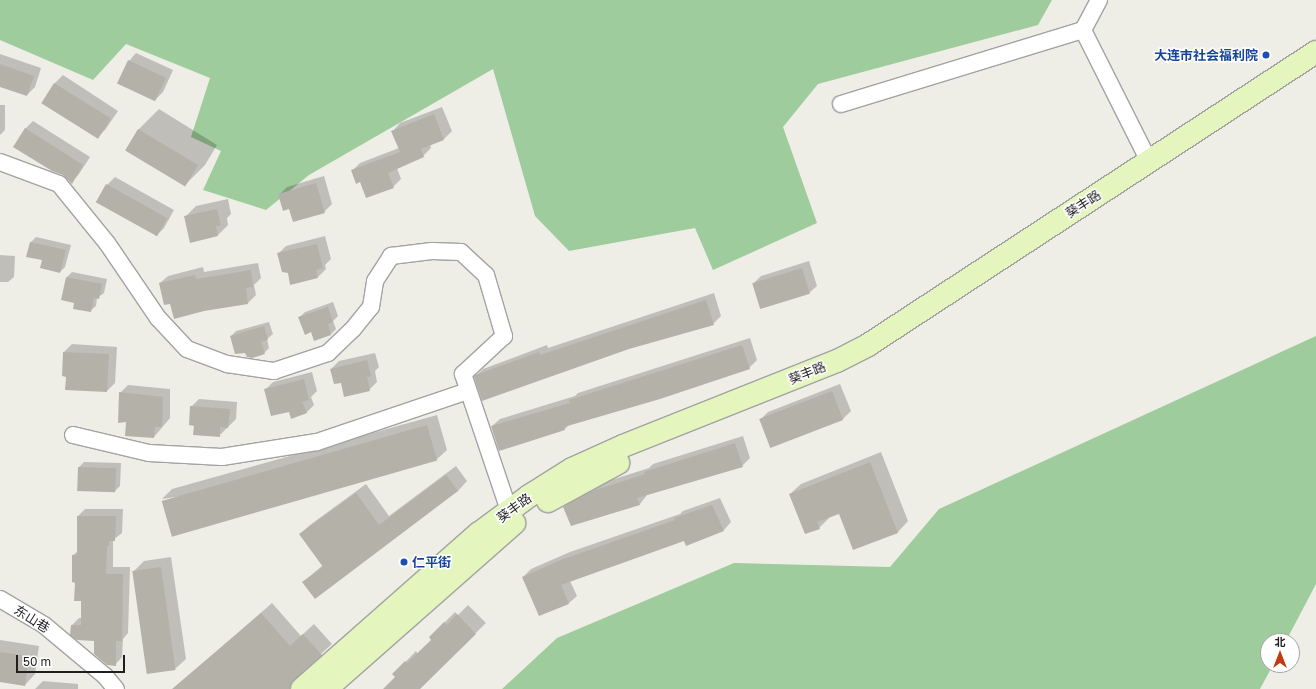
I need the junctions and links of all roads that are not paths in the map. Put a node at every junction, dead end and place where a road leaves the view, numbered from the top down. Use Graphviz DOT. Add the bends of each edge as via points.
graph roads {
  1 [pos="1099,0"];
  2 [pos="1083,30"];
  3 [pos="1316,52"];
  4 [pos="1316,68"];
  5 [pos="841,104"];
  6 [pos="1148,161"];
  7 [pos="0,162"];
  8 [pos="468,390"];
  9 [pos="73,435"];
  10 [pos="511,517"];
  11 [pos="0,599"];
  12 [pos="116,689"];
  13 [pos="302,689"];
  14 [pos="326,689"];
  1 -- 2 [label="street"];
  2 -- 5 [label="street"];
  2 -- 6 [label="street"];
  3 -- 6 [label="main road, 葵丰路"];
  4 -- 10 [label="main road, 葵丰路" via="894,345 848,372 637,454"];
  6 -- 10 [label="main road, 葵丰路" via="868,345 836,361 572,469 529,496"];
  7 -- 8 [label="street" via="59,184 107,243 158,318 186,348 227,364 274,372 328,353 371,307 375,281 391,256 432,251 461,252 486,275 504,336 463,374"];
  8 -- 9 [label="street" via="317,442 222,457 149,454"];
  8 -- 10 [label="street"];
  10 -- 13 [label="main road, 葵丰路" via="478,534"];
  10 -- 14 [label="main road, 葵丰路"];
  11 -- 12 [label="street, 东山巷" via="44,624 105,676"];
}
